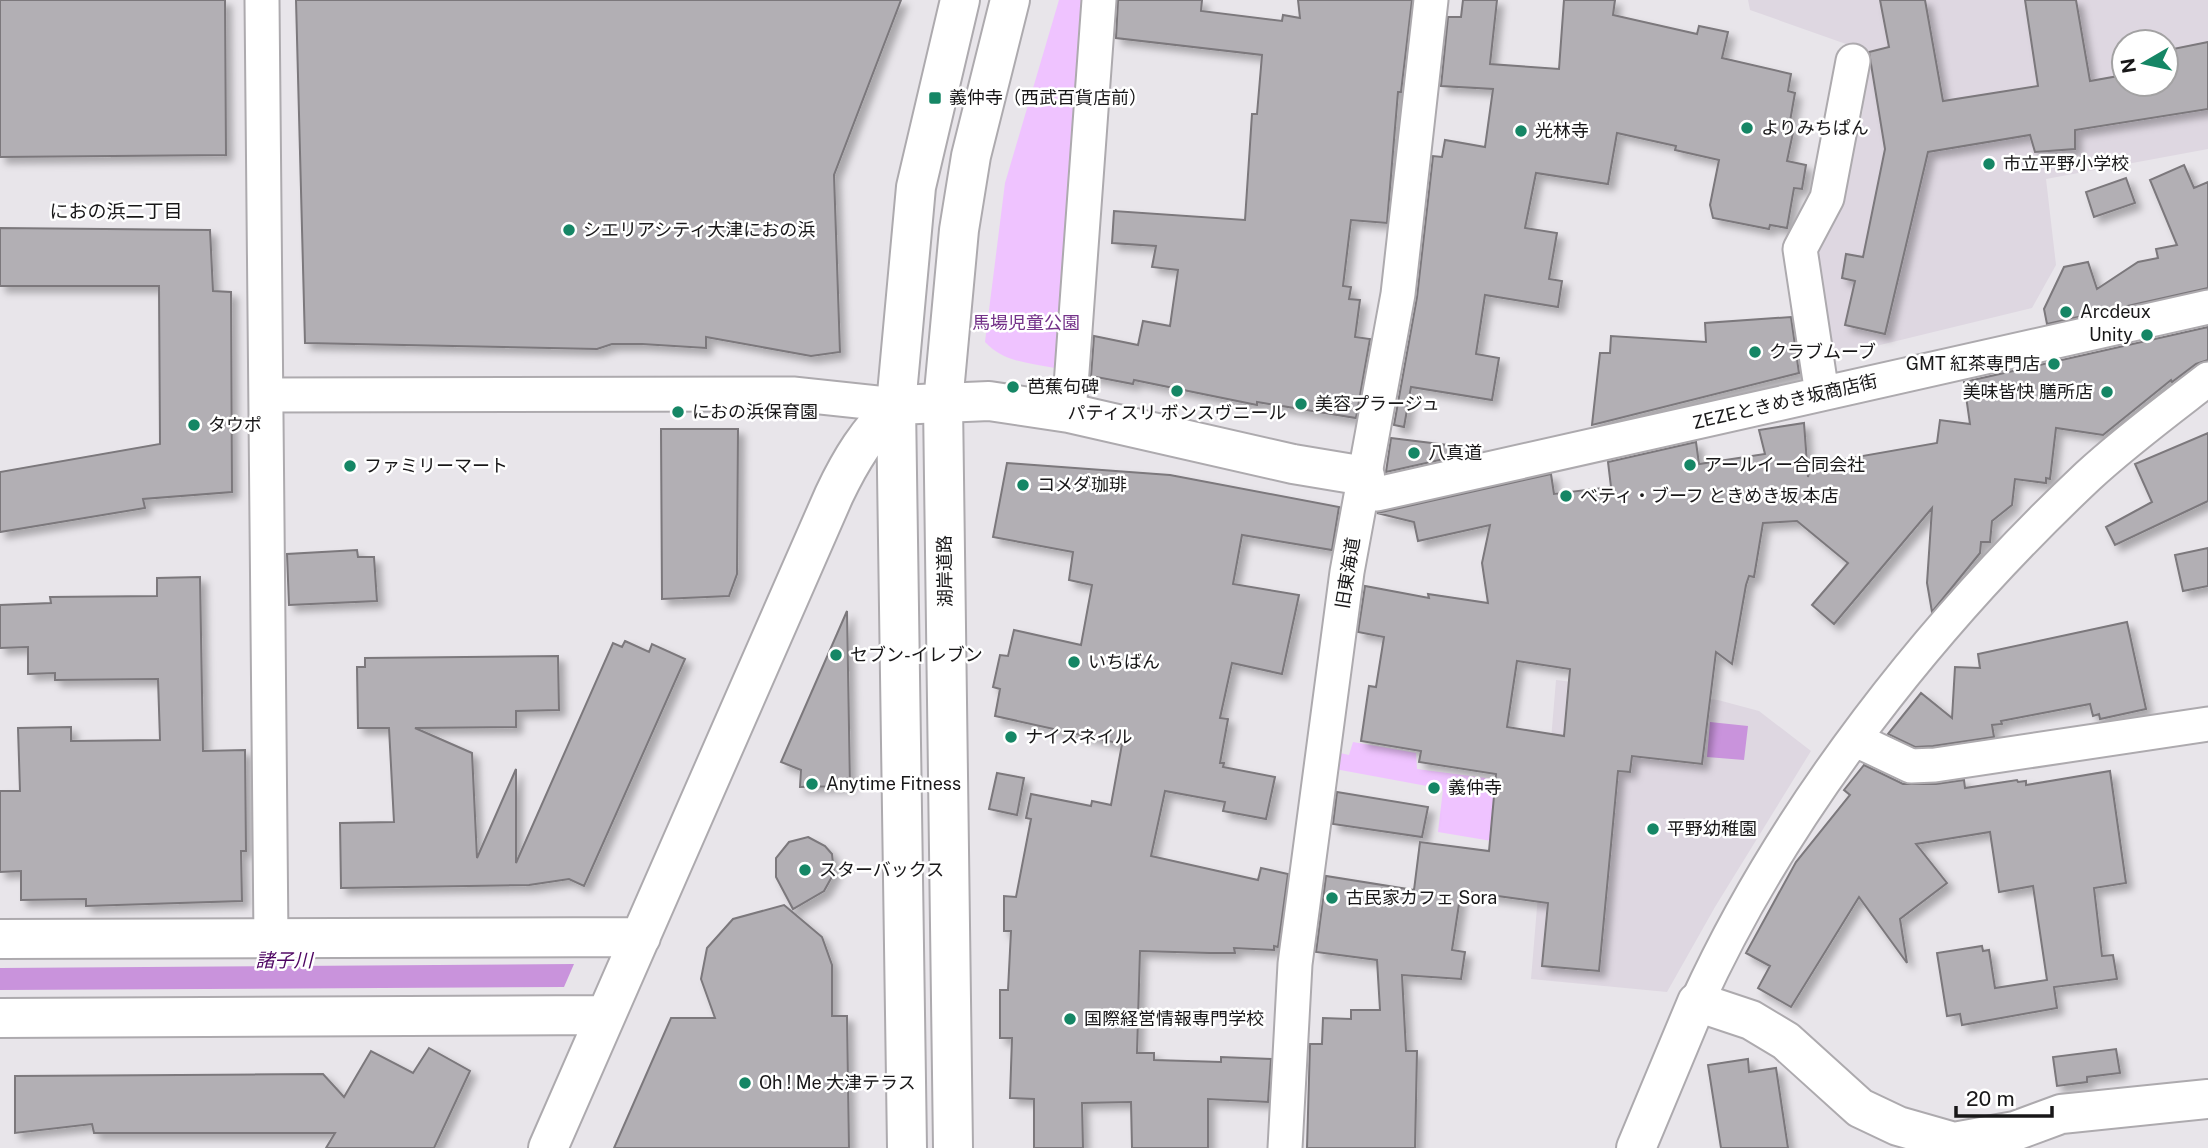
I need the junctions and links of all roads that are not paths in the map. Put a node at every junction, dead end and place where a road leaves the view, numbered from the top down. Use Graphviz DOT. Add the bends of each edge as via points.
graph roads {
  1 [pos="262,0"];
  2 [pos="960,0"];
  3 [pos="1010,0"];
  4 [pos="1099,0"];
  5 [pos="1431,0"];
  6 [pos="1853,61"];
  7 [pos="2208,307"];
  8 [pos="2208,379"];
  9 [pos="1822,394"];
  10 [pos="266,396"];
  11 [pos="943,402"];
  12 [pos="896,405"];
  13 [pos="1069,413"];
  14 [pos="1363,484"];
  15 [pos="2208,724"];
  16 [pos="1856,740"];
  17 [pos="641,937"];
  18 [pos="0,939"];
  19 [pos="271,939"];
  20 [pos="1697,1002"];
  21 [pos="606,1015"];
  22 [pos="0,1018"];
  23 [pos="2208,1099"];
  24 [pos="2017,1139"];
  25 [pos="548,1148"];
  26 [pos="907,1148"];
  27 [pos="953,1148"];
  28 [pos="1285,1148"];
  29 [pos="1636,1148"];
  1 -- 10 [label="street"];
  2 -- 12 [label="street" via="916,187"];
  3 -- 11 [label="street, 湖岸道路" via="971,156 949,312"];
  4 -- 13 [label="street"];
  5 -- 14 [label="street, 旧東海道" via="1398,294"];
  6 -- 9 [label="street" via="1827,198 1800,248"];
  7 -- 9 [label="street, ZEZEときめき坂商店街"];
  8 -- 16 [label="street" via="2088,476 1968,598"];
  9 -- 14 [label="street, ZEZEときめき坂商店街" via="1377,494"];
  10 -- 12 [label="street" via="793,394"];
  10 -- 19 [label="street"];
  11 -- 12 [label="street"];
  11 -- 13 [label="street" via="989,401"];
  11 -- 27 [label="street, 湖岸道路"];
  12 -- 17 [label="street" via="856,449"];
  12 -- 26 [label="street"];
  13 -- 14 [label="street"];
  14 -- 28 [label="street, 旧東海道" via="1296,964"];
  15 -- 16 [label="street" via="1935,765 1911,766"];
  16 -- 20 [label="street" via="1800,820 1733,930"];
  17 -- 19 [label="street"];
  17 -- 21 [label="street"];
  18 -- 19 [label="street"];
  20 -- 24 [label="street" via="1751,1020 1786,1041 1860,1108 1898,1126 1954,1142"];
  20 -- 29 [label="street"];
  21 -- 22 [label="street"];
  21 -- 25 [label="street"];
  23 -- 24 [label="street" via="2061,1114"];
}
